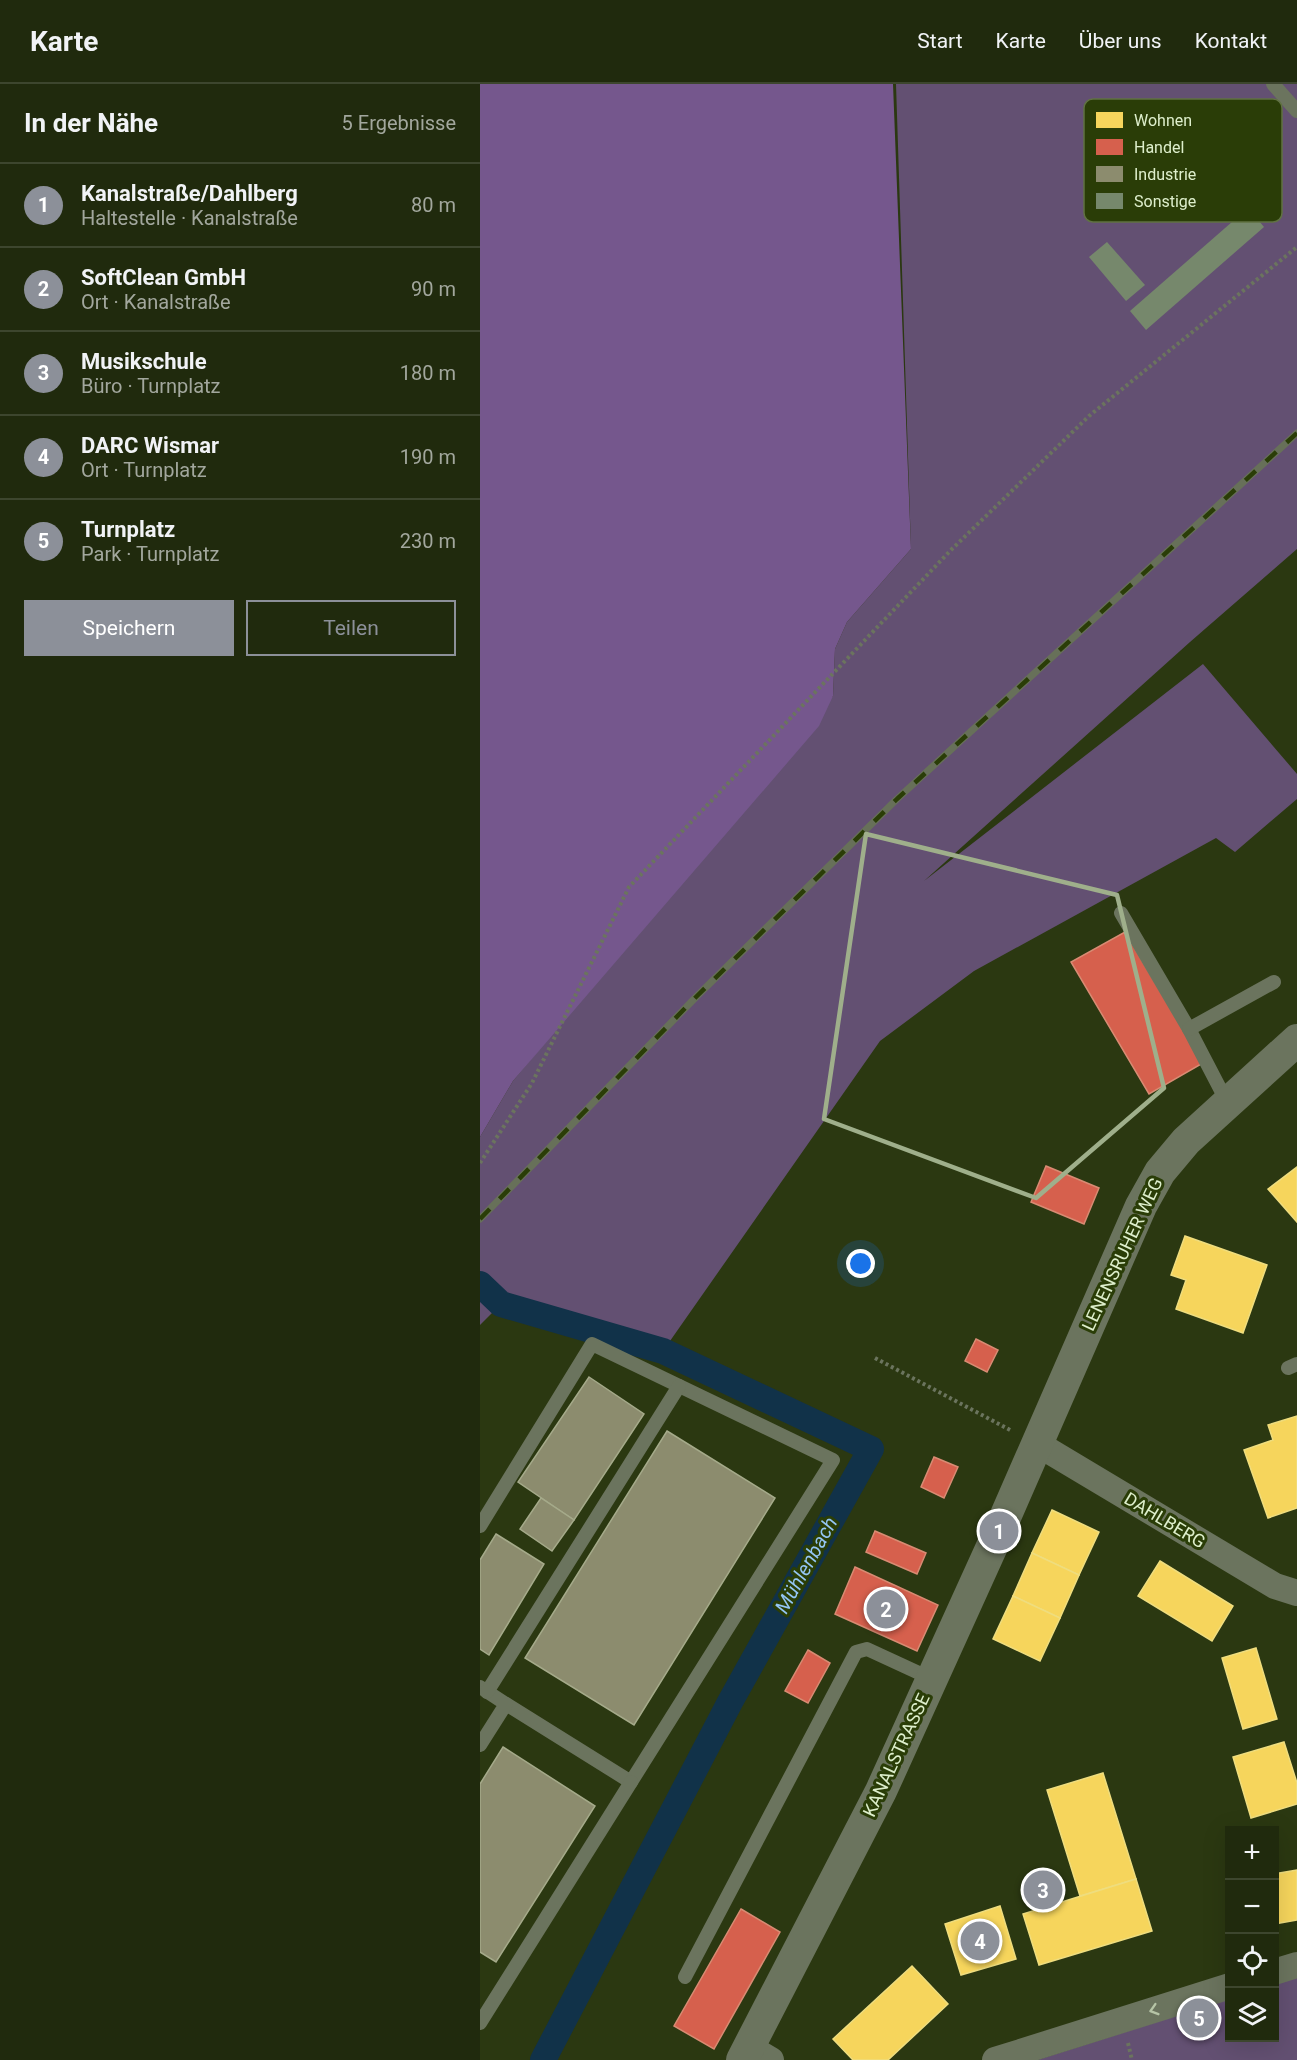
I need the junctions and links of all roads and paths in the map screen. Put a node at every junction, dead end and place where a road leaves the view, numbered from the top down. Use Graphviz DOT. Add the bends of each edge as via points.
graph roads {
  1 [pos="1273,84"];
  2 [pos="1297,111"];
  3 [pos="1297,247"];
  4 [pos="1121,913"];
  5 [pos="1274,982"];
  6 [pos="1189,1029"];
  7 [pos="1297,1040"];
  8 [pos="1227,1102"];
  9 [pos="480,1163"];
  10 [pos="875,1358"];
  11 [pos="679,1386"];
  12 [pos="1036,1443"];
  13 [pos="480,1526"];
  14 [pos="1297,1593"];
  15 [pos="932,1678"];
  16 [pos="483,1690"];
  17 [pos="506,1704"];
  18 [pos="480,1745"];
  19 [pos="631,1782"];
  20 [pos="1297,1965"];
  21 [pos="1279,1971"];
  22 [pos="685,1977"];
  23 [pos="1225,1988"];
  24 [pos="480,2023"];
  25 [pos="754,2056"];
  26 [pos="994,2060"];
  1 -- 2 [label="lane"];
  3 -- 9 [label="path" via="1089,416 951,550 629,887 532,1083"];
  4 -- 6 [label="lane"];
  5 -- 6 [label="lane"];
  6 -- 8 [label="lane"];
  7 -- 8 [label="street, LENENSRUHER WEG"];
  8 -- 12 [label="street, LENENSRUHER WEG" via="1186,1140 1141,1206"];
  10 -- 12 [label="path"];
  11 -- 13 [label="lane" via="592,1344"];
  11 -- 16 [label="lane"];
  11 -- 19 [label="lane" via="833,1460"];
  12 -- 14 [label="street, DAHLBERG" via="1275,1586"];
  12 -- 15 [label="street, KANALSTRASSE"];
  15 -- 22 [label="lane" via="867,1649 856,1652"];
  15 -- 25 [label="street, KANALSTRASSE"];
  16 -- 17 [label="lane"];
  17 -- 18 [label="lane"];
  17 -- 19 [label="lane"];
  19 -- 24 [label="lane"];
  20 -- 21 [label="street"];
  23 -- 26 [label="street, one-way"];
}
